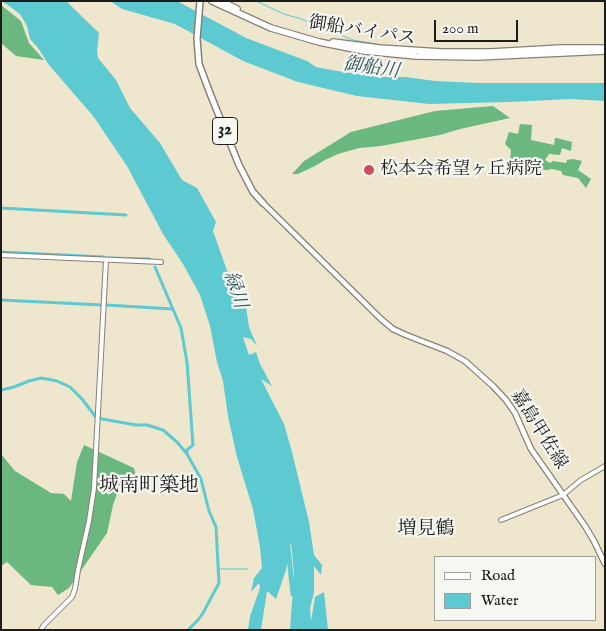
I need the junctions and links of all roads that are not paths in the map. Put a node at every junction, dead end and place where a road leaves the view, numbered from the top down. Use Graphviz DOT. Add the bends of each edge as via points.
graph roads {
  1 [pos="212,1"];
  2 [pos="221,1"];
  3 [pos="201,2"];
  4 [pos="605,50"];
  5 [pos="263,204"];
  6 [pos="1,255"];
  7 [pos="106,260"];
  8 [pos="161,262"];
  9 [pos="605,466"];
  10 [pos="563,495"];
  11 [pos="501,520"];
  12 [pos="605,564"];
  13 [pos="41,630"];
  1 -- 4 [label="highway, 御船バイパス" via="271,28 364,51 468,57"];
  2 -- 4 [label="highway, 御船バイパス" via="288,31 379,48 468,53 561,48"];
  3 -- 5 [label="main road, 32" via="198,54 202,72 239,165 252,192"];
  5 -- 10 [label="main road, 嘉島甲佐線" via="381,319 406,335 460,358 481,374 510,405 531,449"];
  6 -- 7 [label="street"];
  7 -- 8 [label="street"];
  7 -- 13 [label="street" via="94,488 89,521 72,597"];
  9 -- 10 [label="street"];
  10 -- 11 [label="street"];
  10 -- 12 [label="main road, 嘉島甲佐線" via="594,541"];
}
